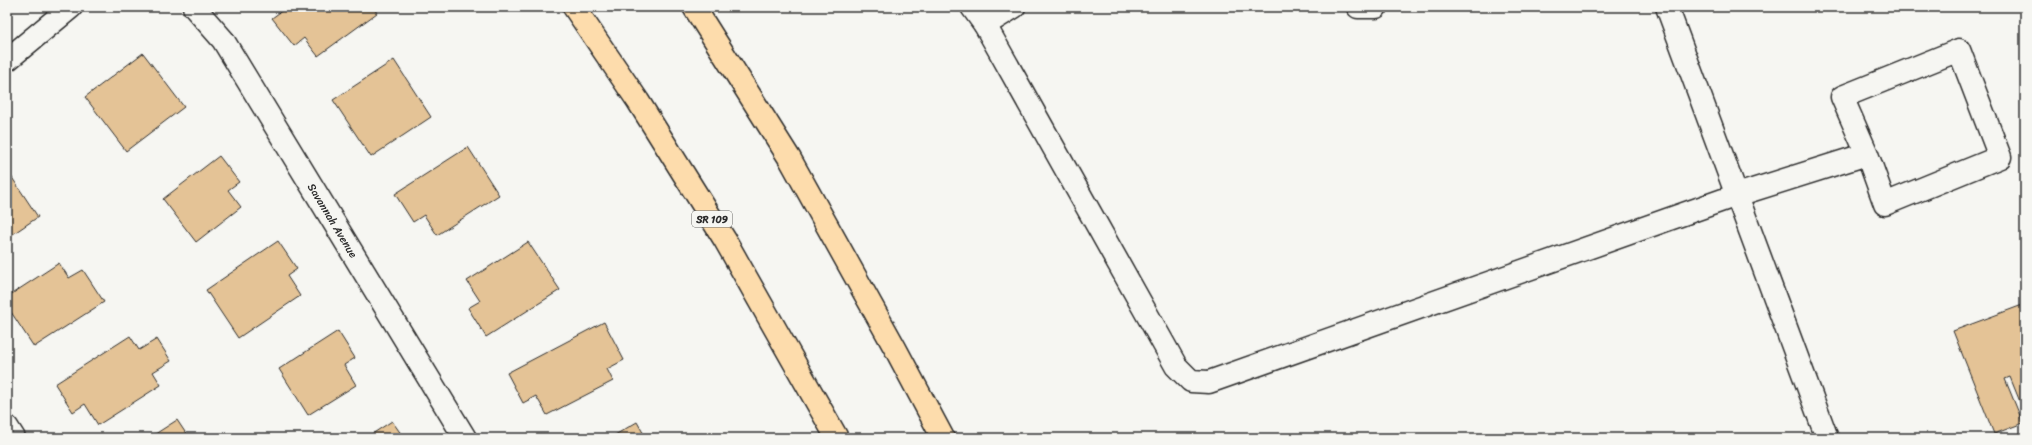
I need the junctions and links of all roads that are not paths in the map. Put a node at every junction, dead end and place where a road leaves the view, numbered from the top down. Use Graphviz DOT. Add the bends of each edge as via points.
graph roads {
  1 [pos="71,7"];
  2 [pos="194,7"];
  3 [pos="574,7"];
  4 [pos="694,7"];
  5 [pos="972,7"];
  6 [pos="1014,7"];
  7 [pos="1358,7"];
  8 [pos="1376,7"];
  9 [pos="1667,7"];
  10 [pos="985,25"];
  11 [pos="7,60"];
  12 [pos="1867,154"];
  13 [pos="1737,195"];
  14 [pos="7,427"];
  15 [pos="14,438"];
  16 [pos="465,438"];
  17 [pos="837,438"];
  18 [pos="943,438"];
  19 [pos="1827,438"];
  1 -- 11 [label="street"];
  2 -- 16 [label="street, Savannah Avenue" via="223,40"];
  3 -- 17 [label="highway, SR 109" via="638,101 725,240"];
  4 -- 18 [label="highway" via="790,159"];
  5 -- 10 [label="street"];
  6 -- 10 [label="street"];
  7 -- 8 [label="street"];
  9 -- 13 [label="street"];
  10 -- 13 [label="street" via="1176,366 1191,381 1209,382"];
  12 -- 12 [label="street" via="1885,204 2000,157 1959,50 1842,97"];
  12 -- 13 [label="street"];
  13 -- 19 [label="street"];
  14 -- 15 [label="street"];
}
